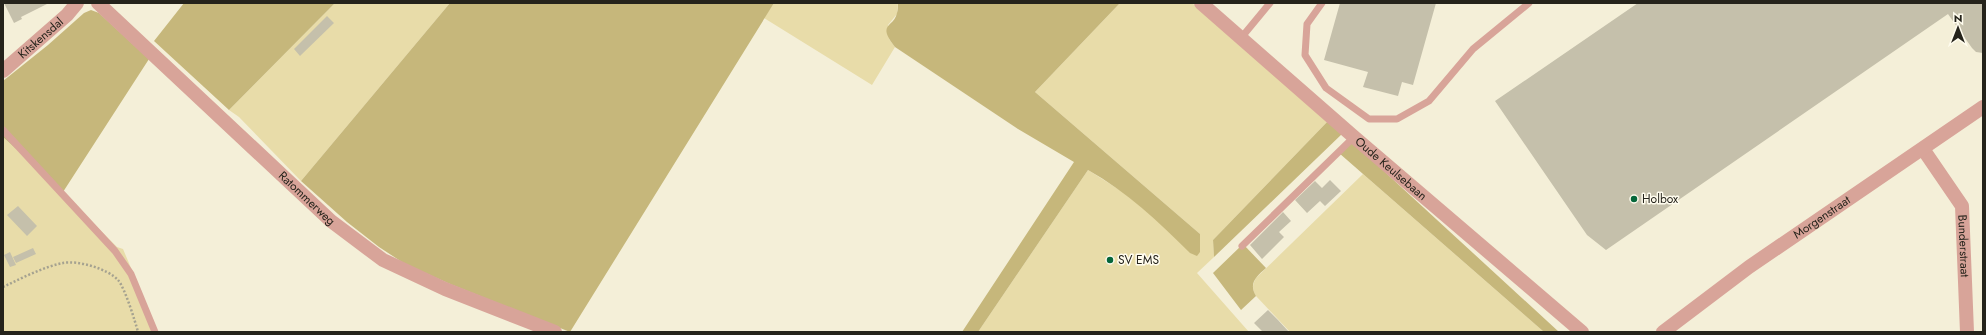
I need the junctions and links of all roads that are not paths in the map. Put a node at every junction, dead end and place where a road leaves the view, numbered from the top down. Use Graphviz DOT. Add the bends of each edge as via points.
graph roads {
  1 [pos="77,3"];
  2 [pos="98,3"];
  3 [pos="1201,3"];
  4 [pos="1270,3"];
  5 [pos="1322,3"];
  6 [pos="1529,3"];
  7 [pos="1241,38"];
  8 [pos="3,71"];
  9 [pos="1983,107"];
  10 [pos="3,130"];
  11 [pos="1354,137"];
  12 [pos="1923,148"];
  13 [pos="1242,246"];
  14 [pos="154,332"];
  15 [pos="556,332"];
  16 [pos="1582,332"];
  17 [pos="1663,332"];
  18 [pos="1966,332"];
  1 -- 8 [label="street, Kitskensdal" via="67,15"];
  2 -- 15 [label="street, Ratommerweg" via="331,221 383,260 445,289"];
  3 -- 7 [label="street, Oude Keulsebaan"];
  4 -- 7 [label="lane"];
  5 -- 6 [label="lane" via="1307,24 1306,55 1326,88 1368,119 1397,119 1429,101 1473,49"];
  7 -- 11 [label="street, Oude Keulsebaan"];
  9 -- 12 [label="street, Morgenstraat"];
  10 -- 14 [label="lane" via="115,251 137,286"];
  11 -- 13 [label="lane"];
  11 -- 16 [label="street, Oude Keulsebaan"];
  12 -- 17 [label="street, Morgenstraat" via="1749,267"];
  12 -- 18 [label="street, Bunderstraat" via="1962,206"];
}
